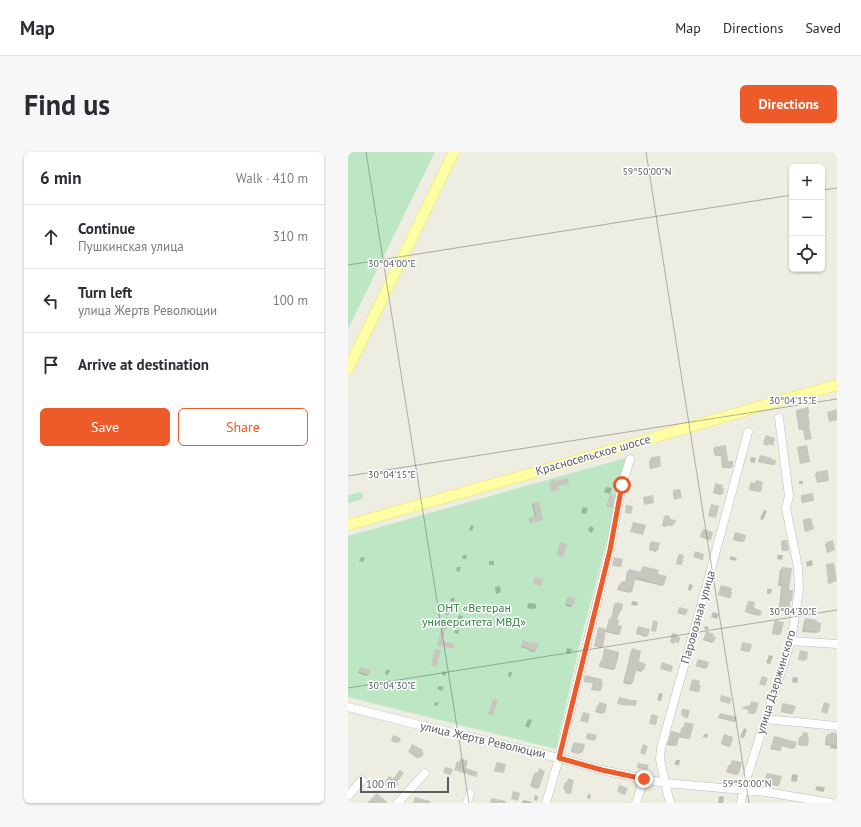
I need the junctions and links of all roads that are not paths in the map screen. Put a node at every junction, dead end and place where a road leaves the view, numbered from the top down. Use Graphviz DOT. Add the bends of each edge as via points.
graph roads {
  1 [pos="454,152"];
  2 [pos="348,369"];
  3 [pos="837,385"];
  4 [pos="779,418"];
  5 [pos="748,432"];
  6 [pos="630,459"];
  7 [pos="348,525"];
  8 [pos="791,641"];
  9 [pos="837,644"];
  10 [pos="348,707"];
  11 [pos="765,719"];
  12 [pos="837,726"];
  13 [pos="559,758"];
  14 [pos="425,774"];
  15 [pos="644,779"];
  16 [pos="362,780"];
  17 [pos="665,783"];
  18 [pos="743,789"];
  19 [pos="470,793"];
  20 [pos="348,796"];
  21 [pos="398,803"];
  22 [pos="467,803"];
  23 [pos="546,803"];
  24 [pos="636,803"];
  25 [pos="670,803"];
  26 [pos="741,803"];
  27 [pos="831,803"];
  1 -- 2 [label="main road"];
  3 -- 7 [label="main road, Красносельское шоссе"];
  4 -- 8 [label="street, улица Дзержинского" via="789,496 786,508 798,567 799,590"];
  5 -- 17 [label="street, Паровозная улица" via="661,748 660,759"];
  6 -- 13 [label="street"];
  8 -- 9 [label="street"];
  8 -- 11 [label="street, улица Дзержинского"];
  10 -- 13 [label="street, улица Жертв Революции"];
  11 -- 12 [label="street"];
  11 -- 18 [label="street, улица Дзержинского"];
  13 -- 15 [label="street, улица Жертв Революции"];
  13 -- 23 [label="street"];
  14 -- 21 [label="street"];
  15 -- 17 [label="street, улица Жертв Революции"];
  15 -- 24 [label="street"];
  16 -- 20 [label="street"];
  17 -- 18 [label="street, улица Жертв Революции"];
  17 -- 25 [label="street, Паровозная улица"];
  18 -- 26 [label="street, улица Дзержинского"];
  18 -- 27 [label="street, улица Жертв Революции"];
  19 -- 22 [label="street"];
}
